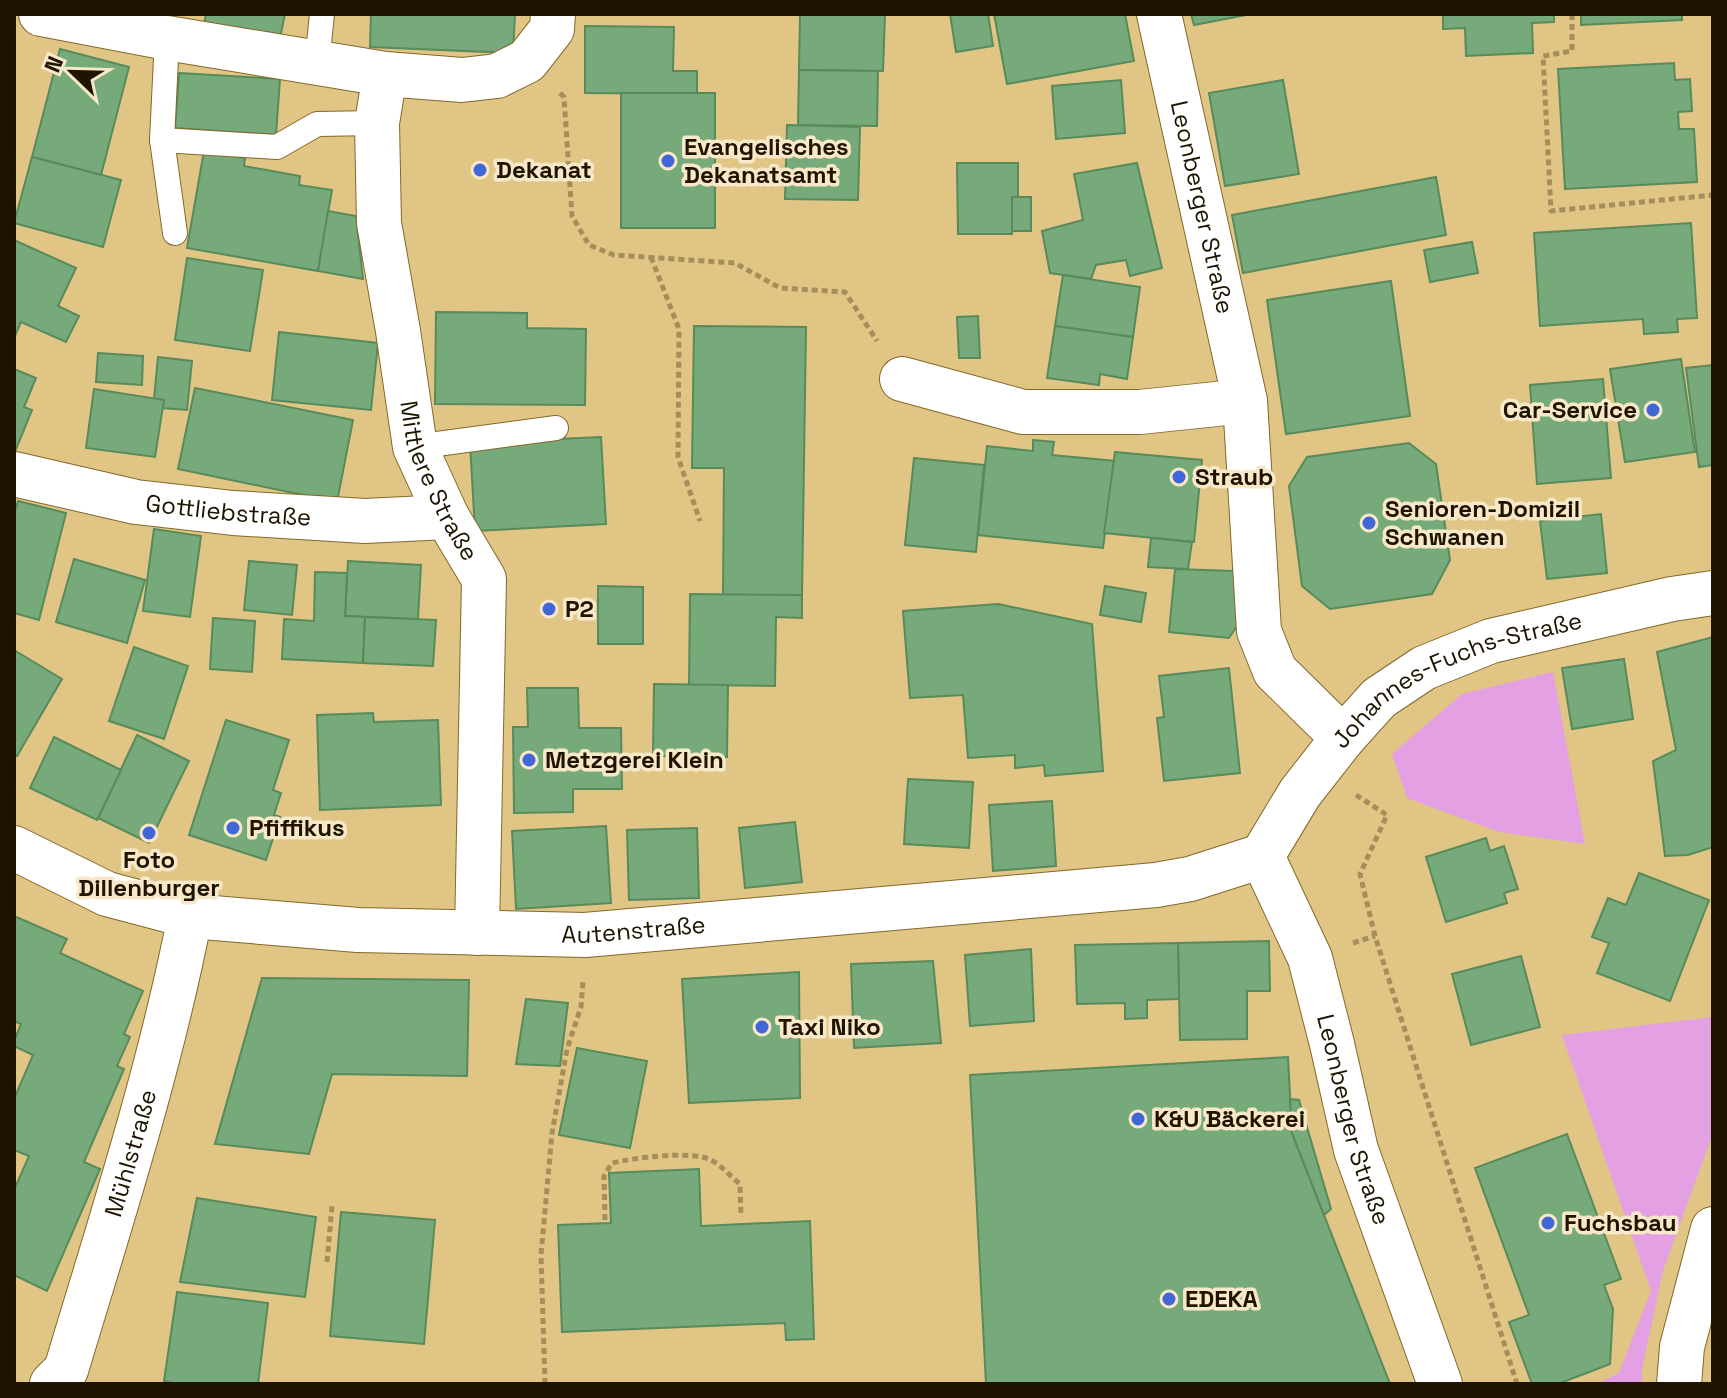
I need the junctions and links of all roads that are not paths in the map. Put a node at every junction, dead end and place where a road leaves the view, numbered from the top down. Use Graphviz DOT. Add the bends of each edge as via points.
graph roads {
  1 [pos="41,14"];
  2 [pos="322,14"];
  3 [pos="553,14"];
  4 [pos="1159,14"];
  5 [pos="167,38"];
  6 [pos="317,63"];
  7 [pos="385,74"];
  8 [pos="377,123"];
  9 [pos="162,140"];
  10 [pos="175,233"];
  11 [pos="902,379"];
  12 [pos="1245,401"];
  13 [pos="556,428"];
  14 [pos="415,447"];
  15 [pos="14,474"];
  16 [pos="447,517"];
  17 [pos="1713,593"];
  18 [pos="1330,754"];
  19 [pos="14,848"];
  20 [pos="1262,856"];
  21 [pos="190,916"];
  22 [pos="477,933"];
  23 [pos="1713,1229"];
  24 [pos="52,1384"];
  25 [pos="1440,1384"];
  26 [pos="1679,1384"];
  1 -- 5 [label="street"];
  2 -- 6 [label="lane"];
  3 -- 7 [label="street" via="552,29 527,61 497,76 462,80"];
  4 -- 12 [label="street, Leonberger Straße"];
  5 -- 6 [label="street"];
  5 -- 9 [label="lane"];
  6 -- 7 [label="street"];
  7 -- 8 [label="street, Mittlere Straße"];
  8 -- 9 [label="lane" via="317,124 277,147"];
  8 -- 14 [label="street, Mittlere Straße" via="379,223"];
  9 -- 10 [label="lane"];
  11 -- 12 [label="street" via="1023,412 1140,412"];
  12 -- 18 [label="street, Leonberger Straße" via="1259,631 1275,671"];
  13 -- 14 [label="lane"];
  14 -- 16 [label="street, Mittlere Straße"];
  15 -- 16 [label="street, Gottliebstraße" via="136,502 233,513 365,521"];
  16 -- 22 [label="street, Mittlere Straße" via="484,579"];
  17 -- 18 [label="street, Johannes-Fuchs-Straße" via="1491,641 1424,668 1379,698"];
  18 -- 20 [label="street, Johannes-Fuchs-Straße"];
  19 -- 21 [label="street, Autenstraße" via="107,894"];
  20 -- 22 [label="street, Autenstraße" via="1156,885 585,935"];
  20 -- 25 [label="street, Leonberger Straße" via="1310,958 1356,1150"];
  21 -- 22 [label="street, Autenstraße" via="358,930"];
  21 -- 24 [label="street, Mühlstraße" via="129,1161 66,1370"];
  23 -- 26 [label="street" via="1682,1347"];
}
